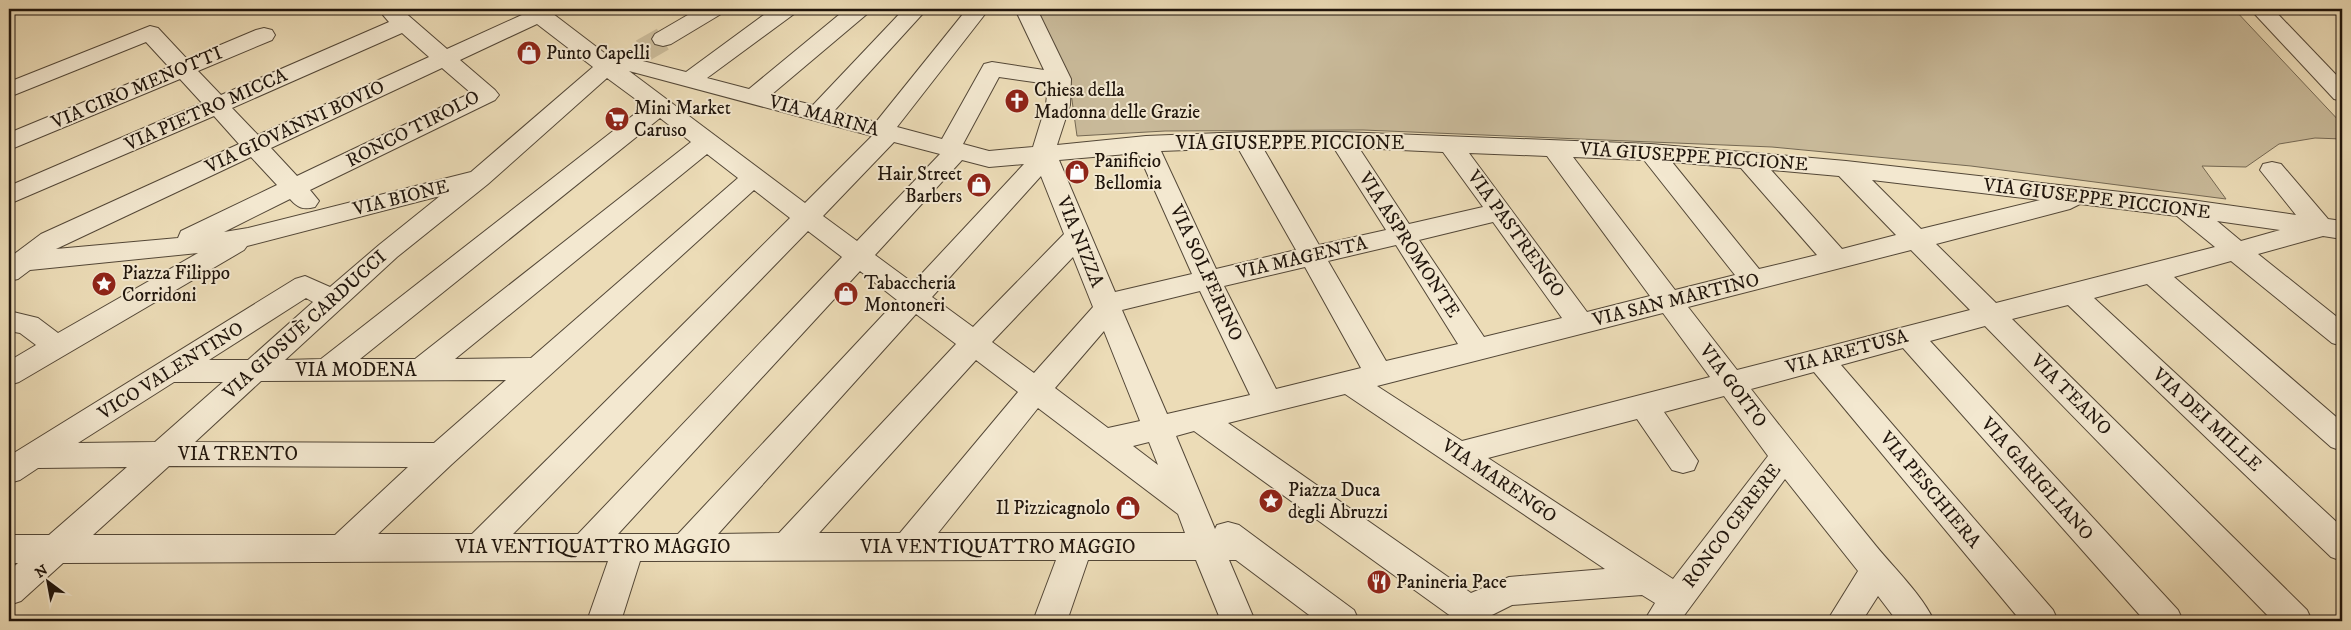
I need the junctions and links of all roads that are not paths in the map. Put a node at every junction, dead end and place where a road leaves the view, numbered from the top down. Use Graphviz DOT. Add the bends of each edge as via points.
graph roads {
  1 [pos="713,9"];
  2 [pos="786,9"];
  3 [pos="859,9"];
  4 [pos="916,9"];
  5 [pos="978,9"];
  6 [pos="1026,9"];
  7 [pos="2261,9"];
  8 [pos="535,12"];
  9 [pos="264,35"];
  10 [pos="663,39"];
  11 [pos="445,59"];
  12 [pos="624,60"];
  13 [pos="183,68"];
  14 [pos="1060,79"];
  15 [pos="688,80"];
  16 [pos="9,90"];
  17 [pos="2342,94"];
  18 [pos="754,97"];
  19 [pos="656,104"];
  20 [pos="217,105"];
  21 [pos="818,114"];
  22 [pos="885,132"];
  23 [pos="1246,140"];
  24 [pos="1341,140"];
  25 [pos="707,141"];
  26 [pos="9,142"];
  27 [pos="1146,144"];
  28 [pos="1450,144"];
  29 [pos="255,145"];
  30 [pos="1553,147"];
  31 [pos="953,149"];
  32 [pos="1651,152"];
  33 [pos="1748,160"];
  34 [pos="1036,163"];
  35 [pos="1846,169"];
  36 [pos="2272,170"];
  37 [pos="754,177"];
  38 [pos="479,178"];
  39 [pos="9,196"];
  40 [pos="2085,198"];
  41 [pos="308,203"];
  42 [pos="2184,208"];
  43 [pos="1500,212"];
  44 [pos="806,216"];
  45 [pos="2332,229"];
  46 [pos="1079,235"];
  47 [pos="1402,235"];
  48 [pos="1917,240"];
  49 [pos="2236,251"];
  50 [pos="858,255"];
  51 [pos="179,256"];
  52 [pos="1312,256"];
  53 [pos="1837,260"];
  54 [pos="13,264"];
  55 [pos="2152,273"];
  56 [pos="1208,280"];
  57 [pos="1754,281"];
  58 [pos="2072,293"];
  59 [pos="915,299"];
  60 [pos="333,301"];
  61 [pos="1668,302"];
  62 [pos="1106,307"];
  63 [pos="1991,315"];
  64 [pos="9,321"];
  65 [pos="1581,324"];
  66 [pos="1908,336"];
  67 [pos="2342,336"];
  68 [pos="974,343"];
  69 [pos="56,346"];
  70 [pos="1477,350"];
  71 [pos="1820,359"];
  72 [pos="540,369"];
  73 [pos="327,370"];
  74 [pos="421,370"];
  75 [pos="172,371"];
  76 [pos="254,371"];
  77 [pos="9,374"];
  78 [pos="1364,378"];
  79 [pos="1731,383"];
  80 [pos="1036,390"];
  81 [pos="1268,402"];
  82 [pos="1643,405"];
  83 [pos="1198,418"];
  84 [pos="1155,423"];
  85 [pos="2342,439"];
  86 [pos="1104,441"];
  87 [pos="161,454"];
  88 [pos="1458,454"];
  89 [pos="441,455"];
  90 [pos="35,456"];
  91 [pos="1785,456"];
  92 [pos="1683,461"];
  93 [pos="9,471"];
  94 [pos="1190,506"];
  95 [pos="1077,546"];
  96 [pos="1192,546"];
  97 [pos="1242,546"];
  98 [pos="586,547"];
  99 [pos="629,547"];
  100 [pos="786,547"];
  101 [pos="908,547"];
  102 [pos="2342,547"];
  103 [pos="342,548"];
  104 [pos="480,548"];
  105 [pos="686,548"];
  106 [pos="9,549"];
  107 [pos="56,549"];
  108 [pos="1877,569"];
  109 [pos="1647,580"];
  110 [pos="9,591"];
  111 [pos="1669,611"];
  112 [pos="1469,615"];
  113 [pos="604,621"];
  114 [pos="1050,621"];
  115 [pos="1238,621"];
  116 [pos="1342,621"];
  117 [pos="1844,621"];
  118 [pos="1918,621"];
  119 [pos="2041,621"];
  120 [pos="2166,621"];
  121 [pos="2295,621"];
  1 -- 10 [label="street"];
  2 -- 15 [label="street"];
  3 -- 18 [label="street"];
  4 -- 21 [label="street"];
  5 -- 22 [label="street"];
  6 -- 14 [label="street"];
  7 -- 17 [label="street"];
  8 -- 11 [label="street, VIA GIOVANNI BOVIO"];
  8 -- 12 [label="street"];
  9 -- 13 [label="street, VIA CIRO MENOTTI"];
  11 -- 20 [label="street, VIA PIETRO MICCA" via="399,20"];
  11 -- 29 [label="street, VIA GIOVANNI BOVIO"];
  11 -- 41 [label="street, RONCO TIROLO" via="487,95"];
  12 -- 15 [label="street, VIA MARINA"];
  12 -- 19 [label="street"];
  12 -- 38 [label="street, VIA GIOSUÈ CARDUCCI"];
  13 -- 16 [label="street" via="150,34"];
  13 -- 20 [label="street"];
  13 -- 26 [label="street, VIA CIRO MENOTTI"];
  14 -- 31 [label="street" via="992,69"];
  14 -- 34 [label="street" via="1058,105"];
  15 -- 18 [label="street, VIA MARINA"];
  15 -- 19 [label="street"];
  18 -- 21 [label="street, VIA MARINA"];
  19 -- 25 [label="street"];
  19 -- 73 [label="street"];
  20 -- 29 [label="street"];
  20 -- 39 [label="street, VIA PIETRO MICCA"];
  21 -- 22 [label="street, VIA MARINA"];
  22 -- 31 [label="street, VIA MARINA"];
  22 -- 44 [label="street"];
  23 -- 24 [label="street, VIA GIUSEPPE PICCIONE"];
  23 -- 27 [label="street, VIA GIUSEPPE PICCIONE"];
  23 -- 52 [label="street"];
  24 -- 28 [label="street, VIA GIUSEPPE PICCIONE"];
  24 -- 47 [label="street, VIA ASPROMONTE"];
  25 -- 37 [label="street"];
  25 -- 74 [label="street"];
  27 -- 34 [label="street, VIA GIUSEPPE PICCIONE"];
  27 -- 56 [label="street, VIA SOLFERINO"];
  28 -- 30 [label="street, VIA GIUSEPPE PICCIONE"];
  28 -- 43 [label="street, VIA PASTRENGO"];
  29 -- 41 [label="street"];
  29 -- 54 [label="street, VIA GIOVANNI BOVIO" via="50,240"];
  30 -- 32 [label="street, VIA GIUSEPPE PICCIONE"];
  30 -- 61 [label="street, VIA GOITO"];
  31 -- 34 [label="street, VIA MARINA" via="989,159"];
  31 -- 50 [label="street"];
  32 -- 33 [label="street, VIA GIUSEPPE PICCIONE"];
  32 -- 57 [label="street"];
  33 -- 35 [label="street, VIA GIUSEPPE PICCIONE"];
  33 -- 53 [label="street"];
  34 -- 46 [label="street, VIA NIZZA" via="1057,184"];
  34 -- 59 [label="street"];
  35 -- 40 [label="street, VIA GIUSEPPE PICCIONE"];
  35 -- 48 [label="street, VIA TEANO"];
  36 -- 45 [label="street"];
  37 -- 44 [label="street"];
  37 -- 72 [label="street"];
  38 -- 41 [label="street, VIA BIONE"];
  38 -- 60 [label="street, VIA GIOSUÈ CARDUCCI" via="388,251"];
  40 -- 42 [label="street, VIA GIUSEPPE PICCIONE"];
  40 -- 48 [label="street, VIA SAN MARTINO"];
  41 -- 51 [label="street"];
  41 -- 51 [label="street" via="248,237"];
  42 -- 45 [label="street, VIA GIUSEPPE PICCIONE"];
  42 -- 49 [label="street"];
  43 -- 47 [label="street, VIA MAGENTA"];
  43 -- 65 [label="street, VIA PASTRENGO"];
  44 -- 50 [label="street"];
  44 -- 104 [label="street"];
  45 -- 49 [label="street, VIA ARETUSA"];
  46 -- 62 [label="street, VIA NIZZA"];
  46 -- 68 [label="street"];
  47 -- 52 [label="street, VIA MAGENTA"];
  47 -- 70 [label="street, VIA ASPROMONTE"];
  48 -- 53 [label="street, VIA SAN MARTINO"];
  48 -- 63 [label="street, VIA TEANO"];
  49 -- 55 [label="street, VIA ARETUSA"];
  49 -- 67 [label="street"];
  50 -- 59 [label="street"];
  50 -- 98 [label="street"];
  51 -- 54 [label="street"];
  51 -- 69 [label="street"];
  52 -- 56 [label="street, VIA MAGENTA"];
  52 -- 78 [label="street"];
  53 -- 57 [label="street, VIA SAN MARTINO"];
  55 -- 58 [label="street, VIA ARETUSA"];
  55 -- 85 [label="street"];
  56 -- 62 [label="street, VIA MAGENTA"];
  56 -- 81 [label="street, VIA SOLFERINO"];
  57 -- 61 [label="street, VIA SAN MARTINO"];
  58 -- 63 [label="street, VIA ARETUSA"];
  58 -- 102 [label="street, VIA DEI MILLE"];
  59 -- 68 [label="street"];
  59 -- 105 [label="street"];
  60 -- 75 [label="street, VICO VALENTINO" via="305,286"];
  60 -- 76 [label="street, VIA GIOSUÈ CARDUCCI"];
  61 -- 65 [label="street, VIA SAN MARTINO"];
  61 -- 79 [label="street, VIA GOITO"];
  62 -- 80 [label="street"];
  62 -- 84 [label="street, VIA NIZZA"];
  63 -- 66 [label="street, VIA ARETUSA"];
  63 -- 121 [label="street, VIA TEANO"];
  64 -- 69 [label="street" via="28,325"];
  65 -- 70 [label="street, VIA SAN MARTINO"];
  66 -- 71 [label="street, VIA ARETUSA"];
  66 -- 120 [label="street, VIA GARIGLIANO"];
  68 -- 80 [label="street"];
  68 -- 100 [label="street"];
  69 -- 77 [label="street"];
  70 -- 78 [label="street, VIA SAN MARTINO"];
  71 -- 79 [label="street, VIA ARETUSA"];
  71 -- 119 [label="street, VIA PESCHIERA"];
  72 -- 74 [label="street, VIA MODENA"];
  72 -- 89 [label="street"];
  73 -- 74 [label="street, VIA MODENA"];
  73 -- 76 [label="street, VIA MODENA"];
  75 -- 76 [label="street, VIA MODENA"];
  75 -- 90 [label="street, VICO VALENTINO"];
  76 -- 87 [label="street, VIA GIOSUÈ CARDUCCI"];
  78 -- 81 [label="street, VIA SAN MARTINO"];
  78 -- 88 [label="street, VIA MARENGO"];
  79 -- 82 [label="street, VIA ARETUSA"];
  79 -- 91 [label="street, VIA GOITO"];
  80 -- 86 [label="street"];
  80 -- 101 [label="street"];
  81 -- 83 [label="street, VIA SAN MARTINO"];
  82 -- 88 [label="street, VIA ARETUSA"];
  82 -- 92 [label="street"];
  83 -- 84 [label="street, VIA SAN MARTINO"];
  83 -- 112 [label="street"];
  84 -- 86 [label="street, VIA SAN MARTINO"];
  84 -- 94 [label="street, VIA NIZZA"];
  86 -- 94 [label="street"];
  87 -- 89 [label="street, VIA TRENTO"];
  87 -- 90 [label="street, VIA TRENTO"];
  87 -- 107 [label="street, VIA GIOSUÈ CARDUCCI"];
  88 -- 109 [label="street, VIA MARENGO"];
  89 -- 103 [label="street"];
  90 -- 93 [label="street, VICO VALENTINO"];
  91 -- 108 [label="street, VIA GOITO"];
  91 -- 111 [label="street, RONCO CERERE"];
  94 -- 96 [label="street, VIA NIZZA"];
  94 -- 97 [label="street"];
  95 -- 96 [label="street, VIA VENTIQUATTRO MAGGIO"];
  95 -- 101 [label="street, VIA VENTIQUATTRO MAGGIO"];
  95 -- 114 [label="street"];
  96 -- 97 [label="street, VIA VENTIQUATTRO MAGGIO"];
  96 -- 115 [label="street, VIA NIZZA"];
  97 -- 116 [label="street"];
  98 -- 99 [label="street, VIA VENTIQUATTRO MAGGIO"];
  98 -- 104 [label="street, VIA VENTIQUATTRO MAGGIO"];
  99 -- 105 [label="street, VIA VENTIQUATTRO MAGGIO"];
  99 -- 113 [label="street"];
  100 -- 101 [label="street, VIA VENTIQUATTRO MAGGIO"];
  100 -- 105 [label="street, VIA VENTIQUATTRO MAGGIO"];
  103 -- 104 [label="street, VIA VENTIQUATTRO MAGGIO"];
  103 -- 107 [label="street, VIA VENTIQUATTRO MAGGIO"];
  106 -- 107 [label="street, VIA VENTIQUATTRO MAGGIO"];
  107 -- 110 [label="street, VIA GIOSUÈ CARDUCCI"];
  108 -- 117 [label="street"];
  108 -- 118 [label="street, VIA GOITO"];
  109 -- 111 [label="street, VIA MARENGO"];
  109 -- 112 [label="street" via="1509,591"];
}
